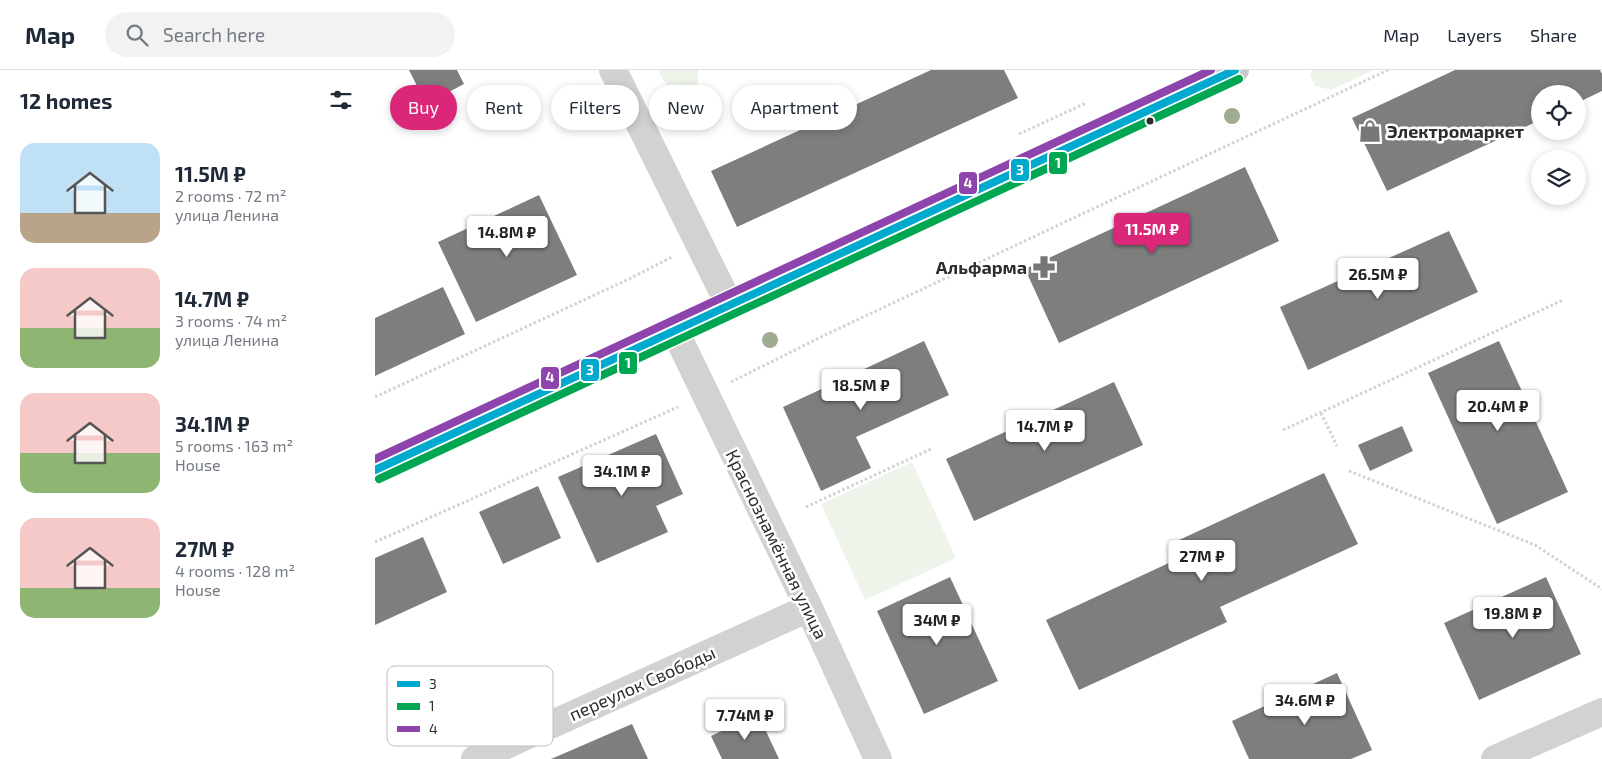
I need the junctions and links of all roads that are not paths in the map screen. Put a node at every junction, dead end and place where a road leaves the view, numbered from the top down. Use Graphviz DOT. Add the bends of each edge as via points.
graph roads {
  1 [pos="613,70"];
  2 [pos="1235,70"];
  3 [pos="729,304"];
  4 [pos="674,329"];
  5 [pos="375,470"];
  6 [pos="809,608"];
  7 [pos="1602,712"];
  8 [pos="553,724"];
  9 [pos="504,746"];
  10 [pos="475,759"];
  11 [pos="878,759"];
  12 [pos="1495,759"];
  1 -- 3 [label="street"];
  2 -- 3 [label="street"];
  3 -- 4 [label="street"];
  4 -- 5 [label="street"];
  4 -- 6 [label="street, Краснознамённая улица"];
  6 -- 8 [label="street, переулок Свободы"];
  6 -- 11 [label="street, Краснознамённая улица"];
  7 -- 12 [label="street"];
  9 -- 10 [label="street, переулок Свободы"];
}
